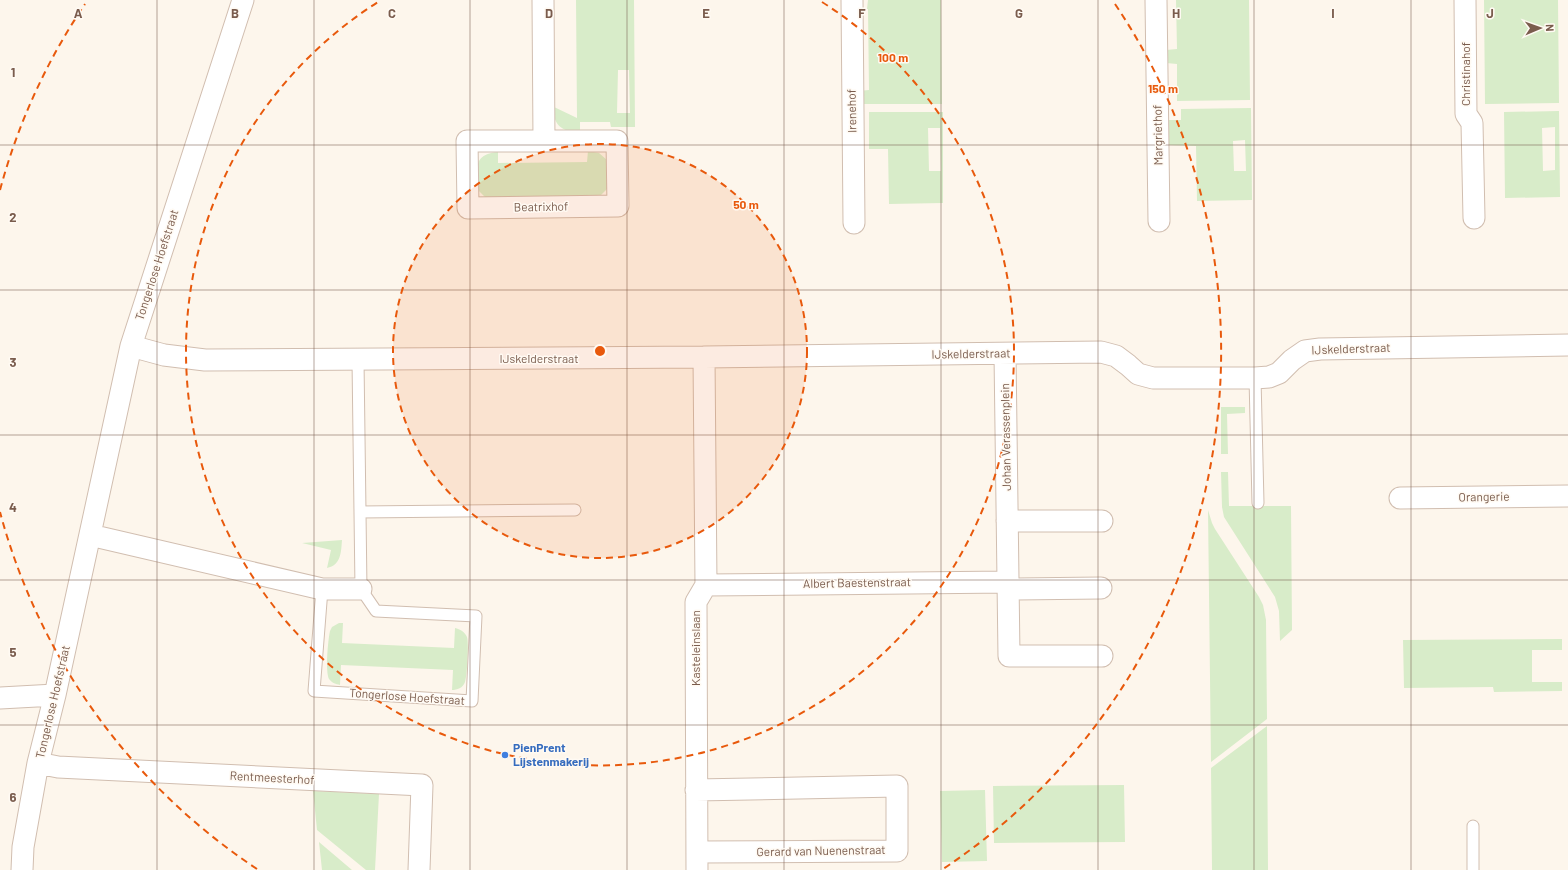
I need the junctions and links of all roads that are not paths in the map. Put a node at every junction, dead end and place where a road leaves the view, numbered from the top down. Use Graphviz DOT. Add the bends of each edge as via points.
graph roads {
  1 [pos="243,0"];
  2 [pos="543,0"];
  3 [pos="852,0"];
  4 [pos="1156,0"];
  5 [pos="1466,0"];
  6 [pos="544,141"];
  7 [pos="1474,218"];
  8 [pos="1159,221"];
  9 [pos="854,223"];
  10 [pos="1568,345"];
  11 [pos="131,346"];
  12 [pos="1005,354"];
  13 [pos="704,357"];
  14 [pos="358,360"];
  15 [pos="1255,378"];
  16 [pos="1568,496"];
  17 [pos="1400,498"];
  18 [pos="1258,503"];
  19 [pos="575,510"];
  20 [pos="360,512"];
  21 [pos="1102,520"];
  22 [pos="1007,521"];
  23 [pos="90,536"];
  24 [pos="706,585"];
  25 [pos="1008,585"];
  26 [pos="1101,588"];
  27 [pos="322,589"];
  28 [pos="361,589"];
  29 [pos="1102,656"];
  30 [pos="55,695"];
  31 [pos="0,698"];
  32 [pos="38,763"];
  33 [pos="696,790"];
  34 [pos="1473,826"];
  35 [pos="697,861"];
  36 [pos="22,870"];
  37 [pos="419,870"];
  38 [pos="1473,870"];
  1 -- 11 [label="street, Tongerlose Hoefstraat"];
  2 -- 6 [label="street"];
  3 -- 9 [label="street, Irenehof"];
  4 -- 8 [label="street, Margriethof"];
  5 -- 7 [label="street, Christinahof" via="1466,114 1472,123"];
  6 -- 6 [label="street, Beatrixhof" via="618,141 618,206 468,208 467,141"];
  10 -- 15 [label="street, IJskelderstraat" via="1320,349 1305,351 1269,377"];
  11 -- 14 [label="street, IJskelderstraat" via="164,355 205,360"];
  11 -- 23 [label="street, Tongerlose Hoefstraat"];
  12 -- 13 [label="street, IJskelderstraat"];
  12 -- 15 [label="street, IJskelderstraat" via="1101,352 1116,356 1138,374 1153,378"];
  12 -- 22 [label="street, Johan Verassenplein"];
  13 -- 14 [label="street, IJskelderstraat"];
  13 -- 24 [label="street"];
  14 -- 20 [label="lane"];
  15 -- 18 [label="lane"];
  16 -- 17 [label="street, Orangerie"];
  19 -- 20 [label="lane"];
  20 -- 28 [label="lane"];
  21 -- 22 [label="street"];
  22 -- 25 [label="street, Johan Verassenplein"];
  23 -- 27 [label="street"];
  23 -- 30 [label="street, Tongerlose Hoefstraat"];
  24 -- 25 [label="street, Albert Baestenstraat"];
  24 -- 33 [label="street, Kasteleinslaan" via="696,602"];
  25 -- 26 [label="street"];
  25 -- 29 [label="street, Johan Verassenplein" via="1009,656"];
  27 -- 28 [label="street"];
  27 -- 28 [label="lane, Tongerlose Hoefstraat" via="314,691 472,701 476,616 376,611"];
  30 -- 31 [label="street"];
  30 -- 32 [label="street, Tongerlose Hoefstraat"];
  32 -- 36 [label="street, Tongerlose Hoefstraat" via="23,847"];
  32 -- 37 [label="street, Rentmeesterhof" via="422,785"];
  33 -- 35 [label="street, Kasteleinslaan"];
  33 -- 35 [label="street, Gerard van Nuenenstraat" via="897,786 898,818 898,851"];
  34 -- 38 [label="lane"];
}
